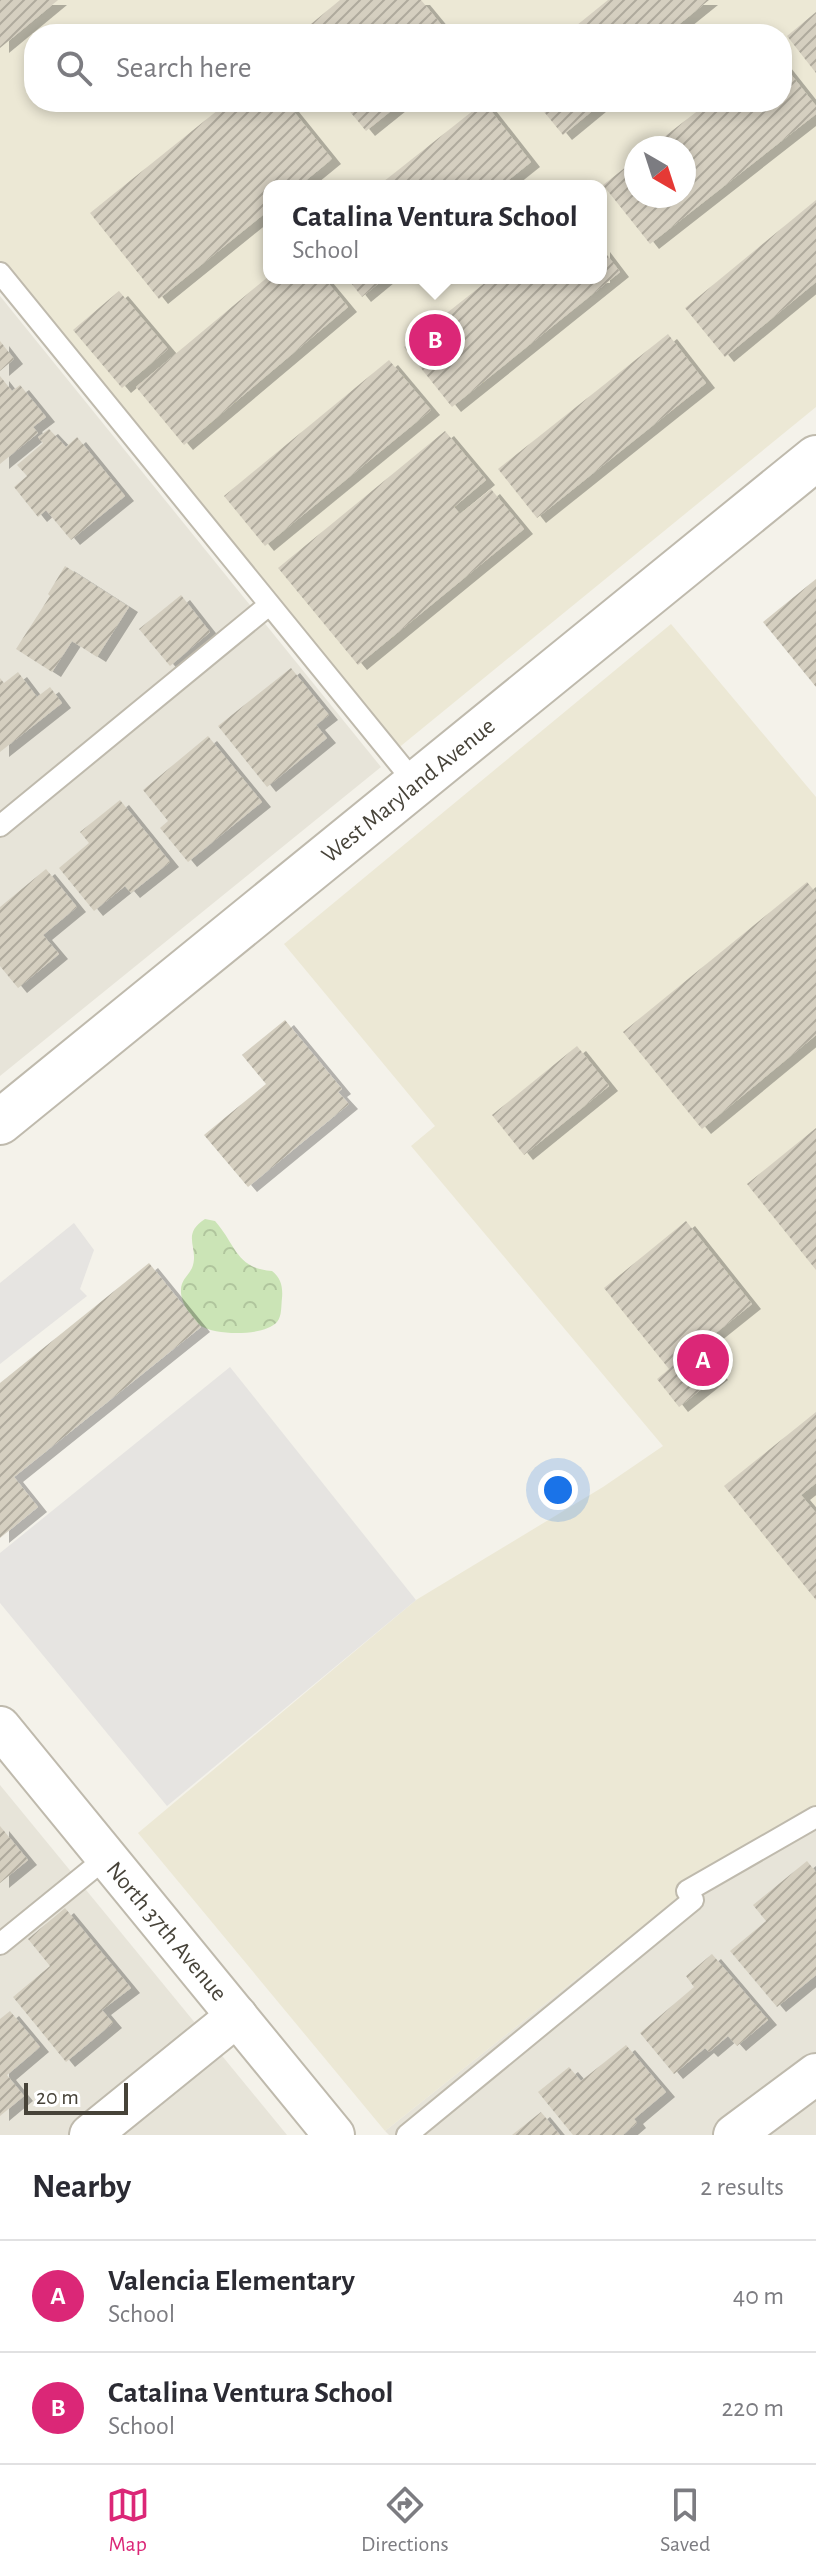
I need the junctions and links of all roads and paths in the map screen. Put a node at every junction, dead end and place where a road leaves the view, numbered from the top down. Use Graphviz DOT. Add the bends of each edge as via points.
graph roads {
  1 [pos="0,273"];
  2 [pos="816,458"];
  3 [pos="269,605"];
  4 [pos="415,783"];
  5 [pos="0,826"];
  6 [pos="0,1122"];
  7 [pos="0,1727"];
  8 [pos="816,1817"];
  9 [pos="107,1857"];
  10 [pos="0,1944"];
  11 [pos="237,2016"];
  12 [pos="816,2074"];
  13 [pos="90,2135"];
  14 [pos="334,2135"];
  15 [pos="407,2135"];
  16 [pos="734,2135"];
  1 -- 3 [label="lane"];
  2 -- 4 [label="street, West Maryland Avenue"];
  3 -- 4 [label="lane"];
  3 -- 5 [label="lane"];
  4 -- 6 [label="street, West Maryland Avenue"];
  7 -- 9 [label="street, North 37th Avenue"];
  8 -- 15 [label="lane" via="687,1891 693,1900"];
  9 -- 10 [label="lane"];
  9 -- 11 [label="street, North 37th Avenue"];
  11 -- 13 [label="street"];
  11 -- 14 [label="street, North 37th Avenue"];
  12 -- 16 [label="street"];
}
